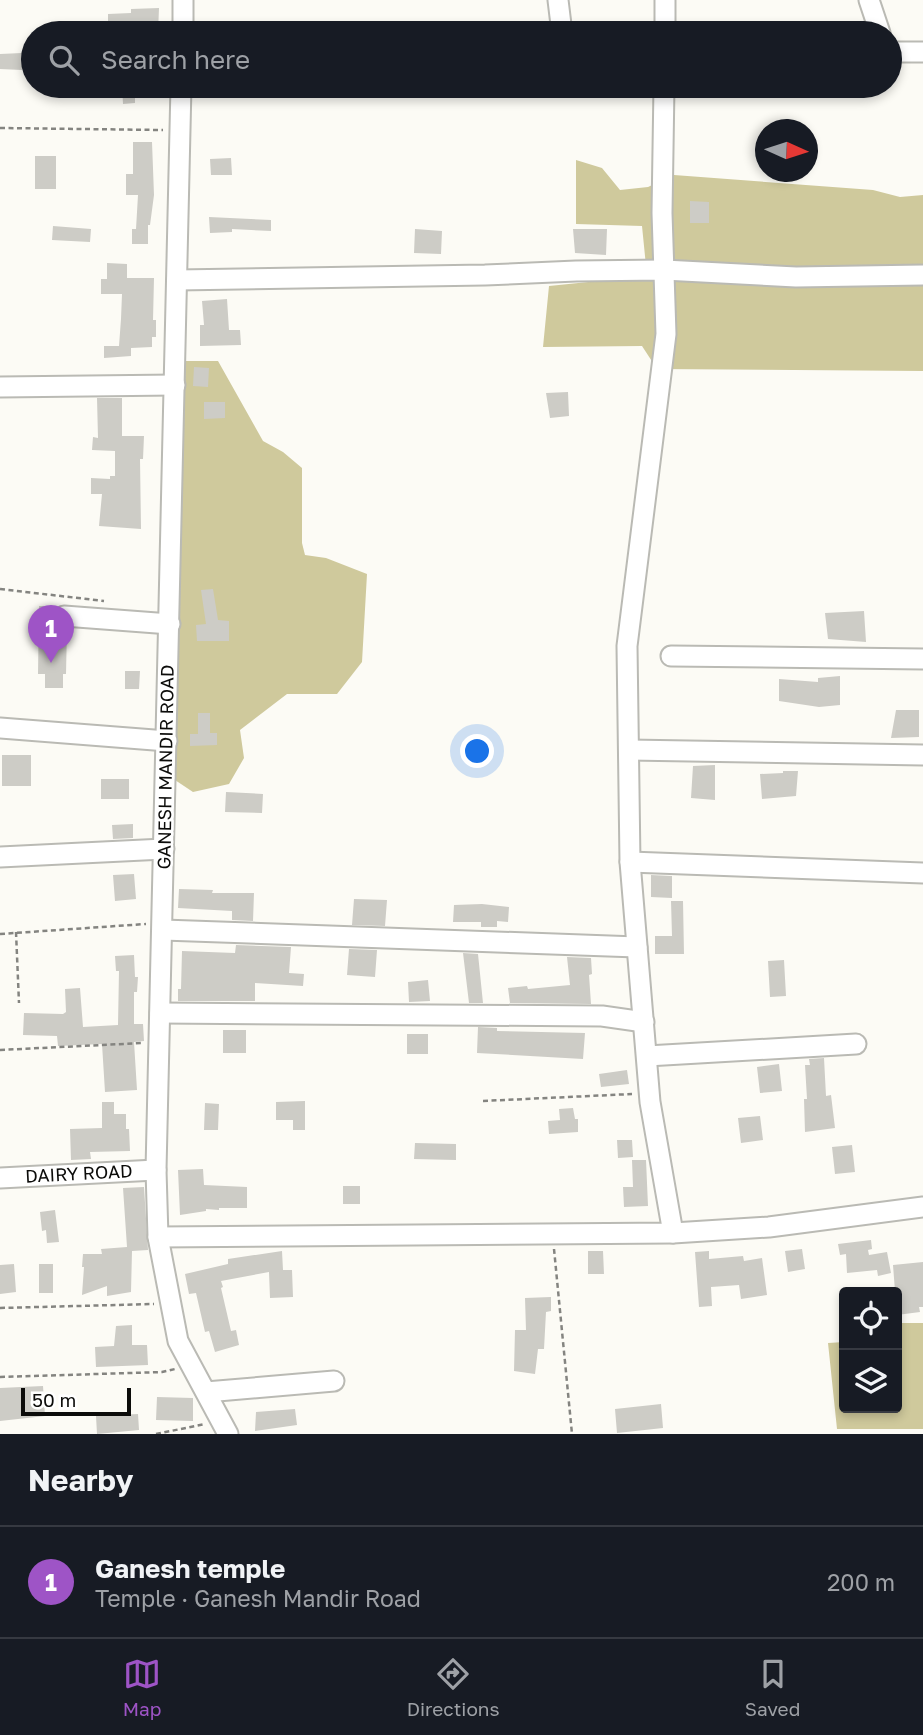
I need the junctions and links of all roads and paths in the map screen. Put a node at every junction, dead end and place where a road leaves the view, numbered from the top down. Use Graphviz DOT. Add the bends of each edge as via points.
graph roads {
  1 [pos="183,0"];
  2 [pos="558,0"];
  3 [pos="665,0"];
  4 [pos="869,0"];
  5 [pos="183,21"];
  6 [pos="561,21"];
  7 [pos="665,21"];
  8 [pos="876,21"];
  9 [pos="902,52"];
  10 [pos="923,52"];
  11 [pos="181,98"];
  12 [pos="664,98"];
  13 [pos="0,128"];
  14 [pos="180,131"];
  15 [pos="664,270"];
  16 [pos="923,275"];
  17 [pos="177,280"];
  18 [pos="175,385"];
  19 [pos="0,387"];
  20 [pos="0,589"];
  21 [pos="104,600"];
  22 [pos="64,616"];
  23 [pos="170,624"];
  24 [pos="671,656"];
  25 [pos="923,659"];
  26 [pos="0,728"];
  27 [pos="167,741"];
  28 [pos="629,750"];
  29 [pos="923,755"];
  30 [pos="164,849"];
  31 [pos="0,857"];
  32 [pos="630,862"];
  33 [pos="923,873"];
  34 [pos="163,926"];
  35 [pos="16,932"];
  36 [pos="0,934"];
  37 [pos="638,947"];
  38 [pos="19,1003"];
  39 [pos="160,1013"];
  40 [pos="644,1021"];
  41 [pos="159,1042"];
  42 [pos="856,1044"];
  43 [pos="0,1050"];
  44 [pos="647,1056"];
  45 [pos="650,1094"];
  46 [pos="484,1101"];
  47 [pos="156,1170"];
  48 [pos="0,1178"];
  49 [pos="923,1207"];
  50 [pos="673,1233"];
  51 [pos="552,1234"];
  52 [pos="158,1237"];
  53 [pos="171,1304"];
  54 [pos="0,1308"];
  55 [pos="192,1365"];
  56 [pos="0,1377"];
  57 [pos="334,1381"];
  58 [pos="206,1392"];
  59 [pos="225,1427"];
  60 [pos="156,1434"];
  61 [pos="572,1434"];
  1 -- 5 [label="street"];
  2 -- 6 [label="street"];
  3 -- 7 [label="street"];
  4 -- 8 [label="street"];
  9 -- 10 [label="street"];
  11 -- 14 [label="street, GANESH MANDIR ROAD"];
  12 -- 15 [label="street"];
  13 -- 14 [label="path"];
  14 -- 17 [label="street, GANESH MANDIR ROAD"];
  15 -- 16 [label="street" via="796,277"];
  15 -- 17 [label="street"];
  15 -- 28 [label="street" via="666,334 627,646"];
  17 -- 18 [label="street, GANESH MANDIR ROAD"];
  18 -- 19 [label="street"];
  18 -- 23 [label="street, GANESH MANDIR ROAD"];
  20 -- 21 [label="path"];
  22 -- 23 [label="street"];
  23 -- 27 [label="street, GANESH MANDIR ROAD"];
  24 -- 25 [label="street"];
  26 -- 27 [label="street"];
  27 -- 30 [label="street, GANESH MANDIR ROAD"];
  28 -- 29 [label="street"];
  28 -- 32 [label="street"];
  30 -- 31 [label="street"];
  30 -- 34 [label="street, GANESH MANDIR ROAD"];
  32 -- 33 [label="street"];
  32 -- 37 [label="street"];
  34 -- 35 [label="path"];
  34 -- 37 [label="street"];
  34 -- 39 [label="street, GANESH MANDIR ROAD"];
  35 -- 36 [label="path"];
  35 -- 38 [label="path"];
  37 -- 40 [label="street"];
  39 -- 40 [label="street" via="602,1016"];
  39 -- 41 [label="street, GANESH MANDIR ROAD"];
  40 -- 44 [label="street"];
  41 -- 43 [label="path"];
  41 -- 47 [label="street, GANESH MANDIR ROAD"];
  42 -- 44 [label="street"];
  44 -- 45 [label="street"];
  45 -- 46 [label="path"];
  45 -- 50 [label="street"];
  47 -- 48 [label="street, DAIRY ROAD"];
  47 -- 52 [label="street, GANESH MANDIR ROAD"];
  49 -- 50 [label="street" via="769,1227"];
  50 -- 51 [label="street"];
  51 -- 52 [label="street"];
  51 -- 61 [label="path"];
  52 -- 53 [label="street, GANESH MANDIR ROAD"];
  53 -- 54 [label="path"];
  53 -- 55 [label="street, GANESH MANDIR ROAD" via="178,1341"];
  55 -- 56 [label="path" via="162,1372"];
  55 -- 58 [label="street, GANESH MANDIR ROAD"];
  57 -- 58 [label="street"];
  58 -- 59 [label="street, GANESH MANDIR ROAD"];
  59 -- 60 [label="path"];
}
